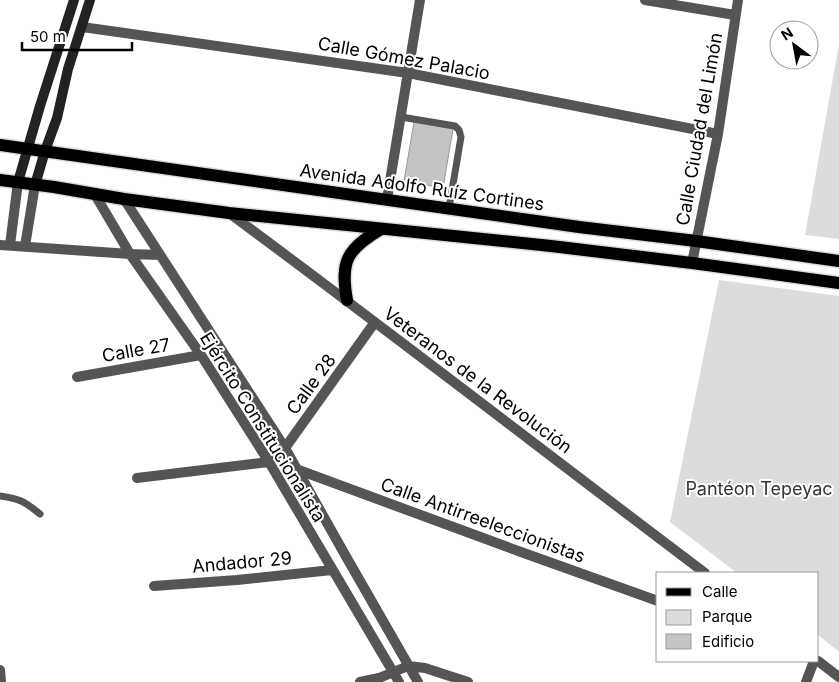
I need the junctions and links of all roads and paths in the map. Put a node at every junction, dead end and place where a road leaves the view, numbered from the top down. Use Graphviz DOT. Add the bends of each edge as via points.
graph roads {
  1 [pos="74,0"];
  2 [pos="90,0"];
  3 [pos="420,0"];
  4 [pos="646,0"];
  5 [pos="738,0"];
  6 [pos="735,15"];
  7 [pos="82,27"];
  8 [pos="408,73"];
  9 [pos="401,117"];
  10 [pos="718,134"];
  11 [pos="0,145"];
  12 [pos="27,149"];
  13 [pos="45,151"];
  14 [pos="0,180"];
  15 [pos="18,182"];
  16 [pos="35,185"];
  17 [pos="94,193"];
  18 [pos="124,199"];
  19 [pos="388,199"];
  20 [pos="449,208"];
  21 [pos="230,213"];
  22 [pos="381,229"];
  23 [pos="696,241"];
  24 [pos="5,245"];
  25 [pos="25,246"];
  26 [pos="130,254"];
  27 [pos="160,255"];
  28 [pos="839,261"];
  29 [pos="692,263"];
  30 [pos="839,283"];
  31 [pos="347,300"];
  32 [pos="375,322"];
  33 [pos="200,355"];
  34 [pos="77,376"];
  35 [pos="285,448"];
  36 [pos="270,462"];
  37 [pos="296,469"];
  38 [pos="138,478"];
  39 [pos="0,496"];
  40 [pos="40,514"];
  41 [pos="332,570"];
  42 [pos="704,572"];
  43 [pos="154,586"];
  44 [pos="656,600"];
  45 [pos="814,662"];
  46 [pos="819,662"];
  47 [pos="408,666"];
  48 [pos="0,670"];
  49 [pos="393,673"];
  50 [pos="839,677"];
  51 [pos="1,682"];
  52 [pos="360,682"];
  53 [pos="399,682"];
  54 [pos="418,682"];
  55 [pos="468,682"];
  56 [pos="806,682"];
  1 -- 12 [label="street"];
  2 -- 7 [label="street"];
  3 -- 8 [label="street"];
  4 -- 6 [label="street"];
  5 -- 6 [label="street, Calle Ciudad del Limón"];
  6 -- 10 [label="street, Calle Ciudad del Limón"];
  7 -- 8 [label="street, Calle Gómez Palacio"];
  7 -- 13 [label="street"];
  8 -- 9 [label="street"];
  8 -- 10 [label="street, Calle Gómez Palacio"];
  9 -- 19 [label="street"];
  9 -- 20 [label="lane" via="455,126 458,130 461,137"];
  10 -- 23 [label="street, Calle Ciudad del Limón"];
  11 -- 12 [label="main road, Avenida Adolfo Ruíz Cortines"];
  12 -- 13 [label="main road, Avenida Adolfo Ruíz Cortines"];
  12 -- 15 [label="street"];
  13 -- 16 [label="street"];
  13 -- 19 [label="main road, Avenida Adolfo Ruíz Cortines"];
  14 -- 15 [label="main road"];
  15 -- 16 [label="main road"];
  15 -- 24 [label="street"];
  16 -- 17 [label="main road"];
  16 -- 25 [label="street"];
  17 -- 18 [label="main road"];
  17 -- 26 [label="street, Ejército Constitucionalista"];
  18 -- 21 [label="main road"];
  18 -- 27 [label="street, Ejército Constitucionalista"];
  19 -- 20 [label="main road, Avenida Adolfo Ruíz Cortines"];
  20 -- 23 [label="main road, Avenida Adolfo Ruíz Cortines"];
  21 -- 22 [label="main road"];
  21 -- 31 [label="street, Veteranos de la Revolución"];
  22 -- 29 [label="main road"];
  22 -- 31 [label="main road" via="364,239 350,254 344,274"];
  23 -- 28 [label="main road, Avenida Adolfo Ruíz Cortines"];
  23 -- 29 [label="street, Calle Ciudad del Limón"];
  24 -- 25 [label="street"];
  25 -- 26 [label="street"];
  26 -- 27 [label="street"];
  26 -- 33 [label="street, Ejército Constitucionalista"];
  27 -- 35 [label="street, Ejército Constitucionalista"];
  29 -- 30 [label="main road"];
  31 -- 32 [label="street, Veteranos de la Revolución"];
  32 -- 35 [label="street, Calle 28"];
  32 -- 42 [label="street, Veteranos de la Revolución"];
  33 -- 34 [label="street, Calle 27"];
  33 -- 36 [label="street, Ejército Constitucionalista"];
  35 -- 36 [label="street, Calle 28"];
  35 -- 37 [label="street, Ejército Constitucionalista"];
  36 -- 38 [label="street"];
  36 -- 41 [label="street, Ejército Constitucionalista"];
  37 -- 44 [label="street, Calle Antirreeleccionistas"];
  37 -- 47 [label="street, Ejército Constitucionalista"];
  39 -- 40 [label="lane" via="25,502"];
  41 -- 43 [label="street, Andador 29"];
  41 -- 49 [label="street, Ejército Constitucionalista"];
  45 -- 56 [label="street"];
  46 -- 50 [label="street"];
  47 -- 49 [label="street"];
  47 -- 54 [label="street, Ejército Constitucionalista"];
  47 -- 55 [label="street"];
  48 -- 51 [label="street"];
  49 -- 52 [label="street"];
  49 -- 53 [label="street, Ejército Constitucionalista"];
}
